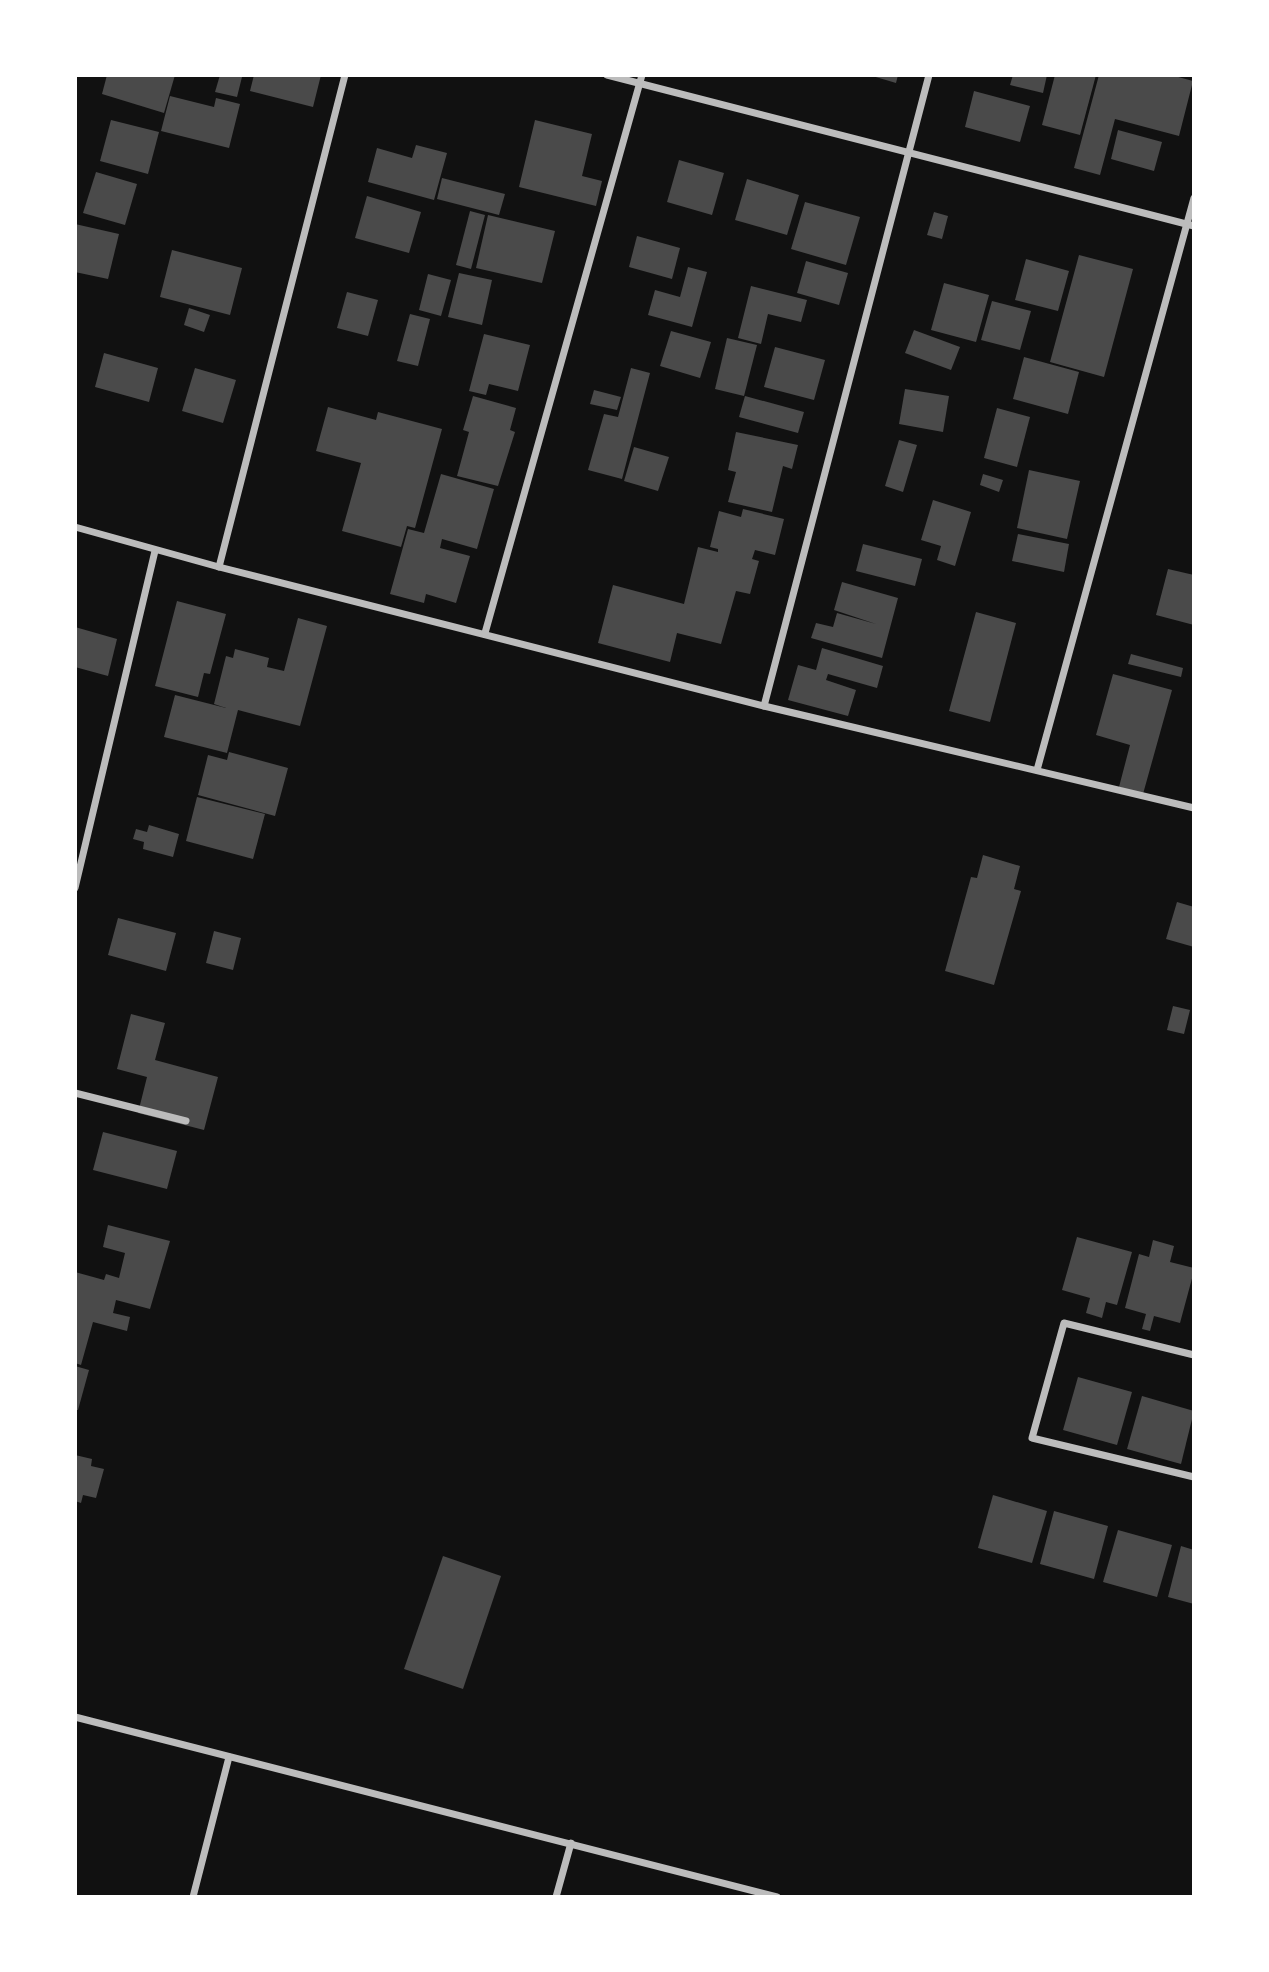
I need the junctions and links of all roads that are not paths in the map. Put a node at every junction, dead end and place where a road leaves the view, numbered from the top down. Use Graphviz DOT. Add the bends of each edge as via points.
graph roads {
  1 [pos="345,75"];
  2 [pos="607,75"];
  3 [pos="642,75"];
  4 [pos="929,75"];
  5 [pos="640,84"];
  6 [pos="909,154"];
  7 [pos="1194,198"];
  8 [pos="1190,225"];
  9 [pos="75,527"];
  10 [pos="155,551"];
  11 [pos="219,568"];
  12 [pos="485,633"];
  13 [pos="764,706"];
  14 [pos="1037,770"];
  15 [pos="1194,808"];
  16 [pos="75,888"];
  17 [pos="75,1093"];
  18 [pos="186,1121"];
  19 [pos="1194,1355"];
  20 [pos="1194,1478"];
  21 [pos="75,1717"];
  22 [pos="229,1757"];
  23 [pos="571,1843"];
  24 [pos="193,1897"];
  25 [pos="556,1897"];
  26 [pos="777,1897"];
  1 -- 11 [label="street"];
  2 -- 5 [label="street"];
  3 -- 5 [label="street"];
  4 -- 6 [label="street"];
  5 -- 6 [label="street"];
  5 -- 12 [label="street"];
  6 -- 8 [label="street"];
  6 -- 13 [label="street"];
  7 -- 8 [label="street"];
  8 -- 14 [label="street"];
  9 -- 10 [label="street"];
  10 -- 11 [label="street"];
  10 -- 16 [label="street"];
  11 -- 12 [label="street"];
  12 -- 13 [label="street"];
  13 -- 14 [label="street"];
  14 -- 15 [label="street"];
  17 -- 18 [label="street"];
  19 -- 20 [label="street" via="1064,1323 1032,1438"];
  21 -- 22 [label="street"];
  22 -- 23 [label="street"];
  22 -- 24 [label="street"];
  23 -- 25 [label="street"];
  23 -- 26 [label="street"];
}
